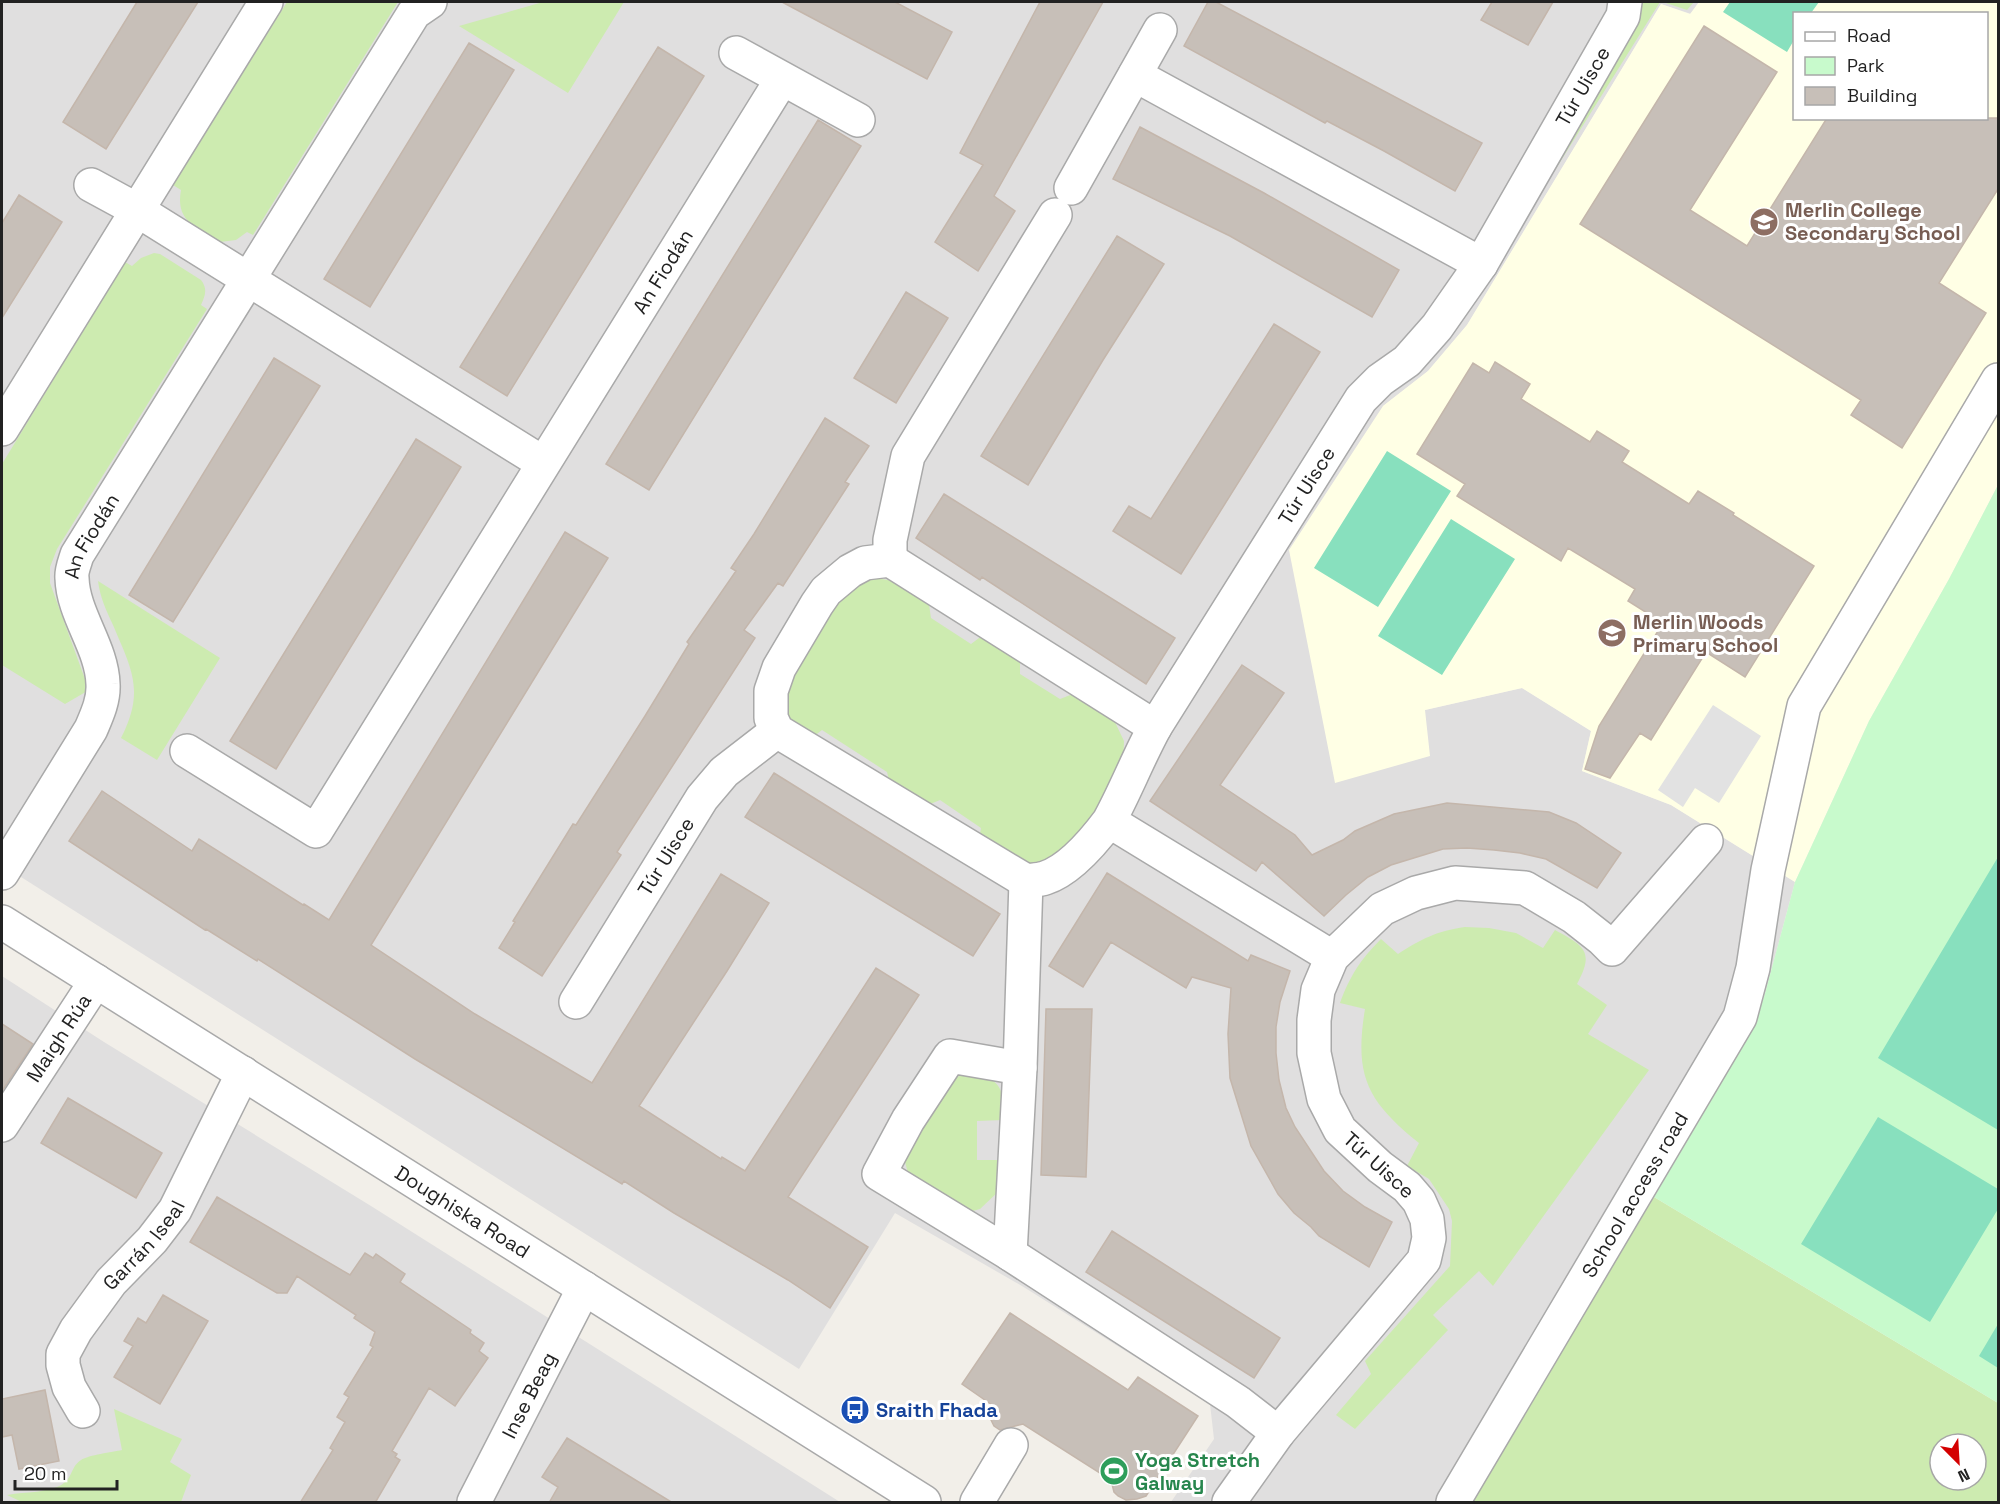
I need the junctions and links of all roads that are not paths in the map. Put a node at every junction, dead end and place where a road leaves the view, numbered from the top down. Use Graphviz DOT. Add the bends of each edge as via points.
graph roads {
  1 [pos="266,2"];
  2 [pos="430,2"];
  3 [pos="1625,2"];
  4 [pos="1160,30"];
  5 [pos="736,53"];
  6 [pos="1136,75"];
  7 [pos="782,79"];
  8 [pos="858,120"];
  9 [pos="91,185"];
  10 [pos="1071,188"];
  11 [pos="137,210"];
  12 [pos="1055,215"];
  13 [pos="1481,264"];
  14 [pos="248,281"];
  15 [pos="1998,380"];
  16 [pos="2,429"];
  17 [pos="543,463"];
  18 [pos="890,561"];
  19 [pos="1155,727"];
  20 [pos="777,731"];
  21 [pos="187,751"];
  22 [pos="1109,821"];
  23 [pos="1706,842"];
  24 [pos="2,873"];
  25 [pos="1026,881"];
  26 [pos="2,922"];
  27 [pos="1332,957"];
  28 [pos="96,981"];
  29 [pos="576,1002"];
  30 [pos="1020,1068"];
  31 [pos="243,1073"];
  32 [pos="2,1125"];
  33 [pos="1010,1254"];
  34 [pos="584,1288"];
  35 [pos="83,1411"];
  36 [pos="1278,1433"];
  37 [pos="1011,1445"];
  38 [pos="474,1503"];
  39 [pos="924,1503"];
  40 [pos="976,1503"];
  41 [pos="1228,1503"];
  42 [pos="1453,1503"];
  1 -- 11 [label="street"];
  2 -- 14 [label="street, An Fiodán" via="414,13"];
  3 -- 13 [label="street, Túr Uisce" via="1623,16"];
  4 -- 6 [label="street"];
  5 -- 7 [label="street"];
  6 -- 10 [label="street"];
  6 -- 13 [label="street"];
  7 -- 8 [label="street"];
  7 -- 17 [label="street, An Fiodán"];
  9 -- 11 [label="street"];
  11 -- 14 [label="street"];
  11 -- 16 [label="street"];
  12 -- 18 [label="street" via="908,456 890,540"];
  13 -- 19 [label="street, Túr Uisce" via="1437,327 1407,361 1361,399"];
  14 -- 17 [label="street"];
  14 -- 24 [label="street, An Fiodán" via="77,555 71,577 98,659 103,684 100,707 92,729"];
  15 -- 42 [label="street, School access road" via="1804,706 1740,1017"];
  17 -- 21 [label="street, An Fiodán" via="316,831"];
  18 -- 19 [label="street"];
  18 -- 20 [label="street" via="865,563 850,571 817,604 779,668 771,691 771,718"];
  19 -- 22 [label="street, Túr Uisce"];
  20 -- 25 [label="street"];
  20 -- 29 [label="street, Túr Uisce" via="724,772 702,798"];
  22 -- 25 [label="street, Túr Uisce" via="1091,846 1070,863 1046,878"];
  22 -- 27 [label="street"];
  23 -- 27 [label="street, Túr Uisce" via="1611,950 1574,917 1525,888 1455,883 1416,893 1382,909"];
  25 -- 30 [label="street"];
  26 -- 28 [label="street, Doughiska Road"];
  27 -- 36 [label="street, Túr Uisce" via="1318,990 1314,1020 1314,1053 1324,1098 1340,1130 1419,1201 1427,1219 1429,1238 1424,1260"];
  28 -- 31 [label="street, Doughiska Road"];
  28 -- 32 [label="street, Maigh Rúa"];
  30 -- 33 [label="street"];
  30 -- 33 [label="street" via="958,1045 908,1120 879,1174"];
  31 -- 34 [label="street, Doughiska Road"];
  31 -- 35 [label="street, Garrán Iseal" via="175,1210 111,1282 63,1354 69,1387"];
  33 -- 36 [label="street" via="1238,1402"];
  34 -- 38 [label="street, Inse Beag"];
  34 -- 39 [label="street, Doughiska Road"];
  36 -- 41 [label="street, Túr Uisce"];
  37 -- 40 [label="street"];
}
